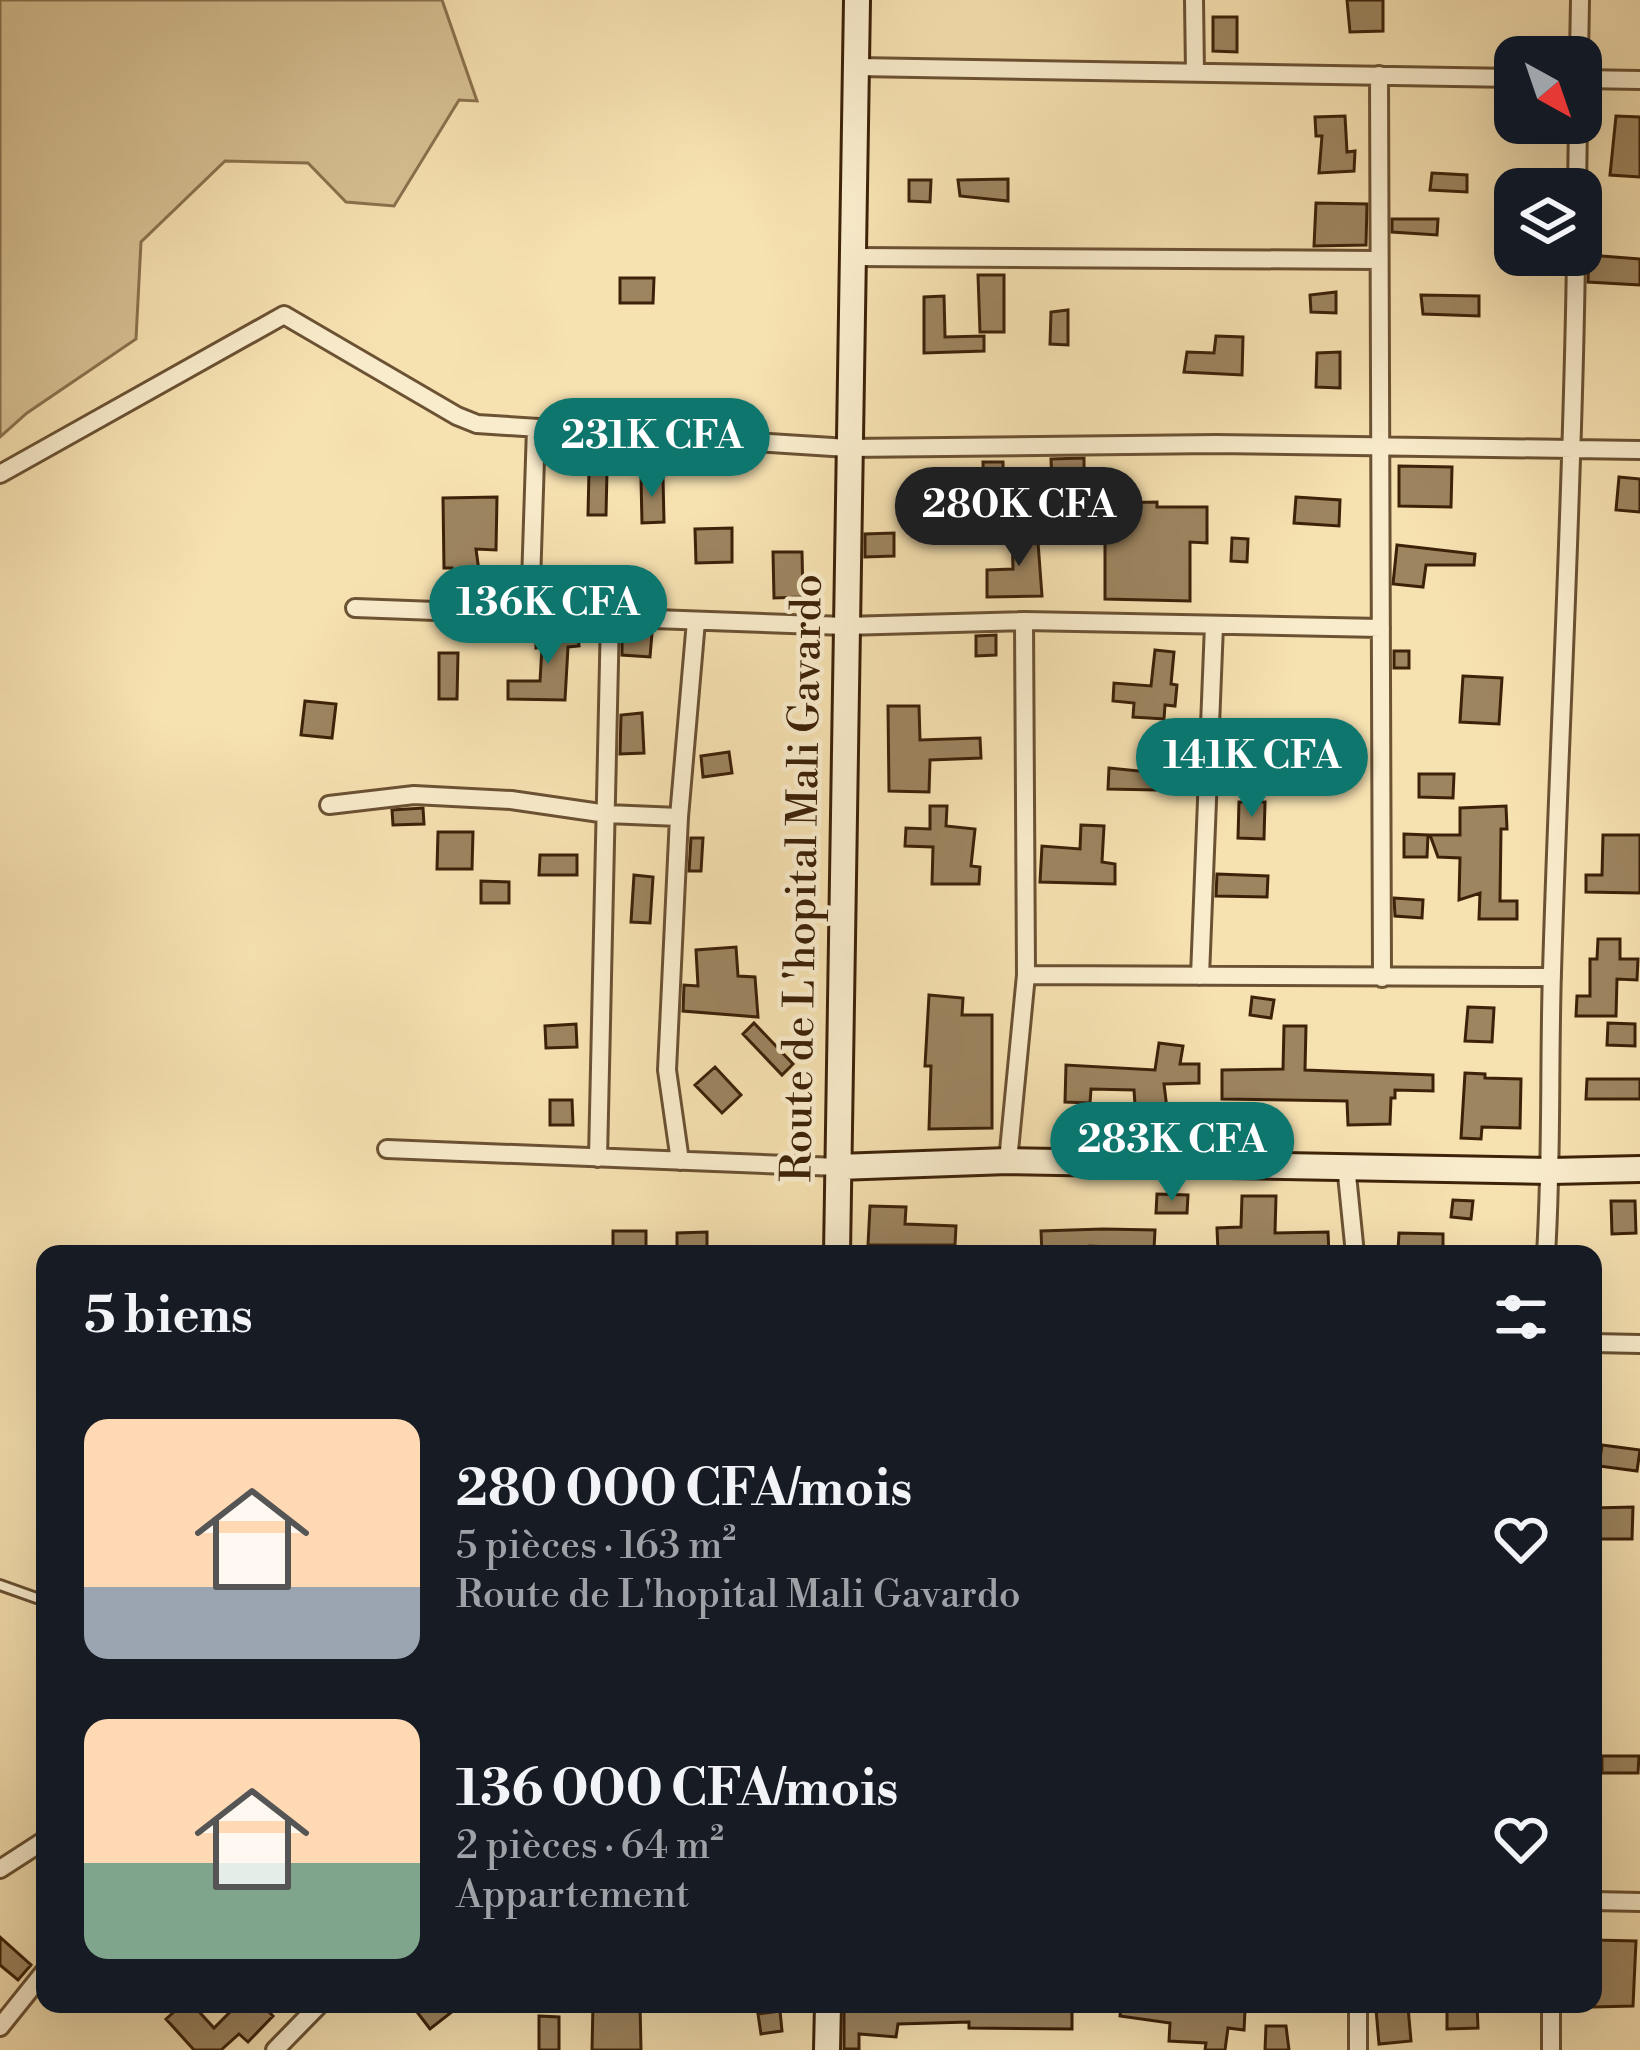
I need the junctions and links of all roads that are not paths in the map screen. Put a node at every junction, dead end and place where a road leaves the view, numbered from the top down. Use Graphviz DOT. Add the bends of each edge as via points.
graph roads {
  1 [pos="857,0"];
  2 [pos="1194,0"];
  3 [pos="1580,0"];
  4 [pos="1579,36"];
  5 [pos="857,67"];
  6 [pos="1196,72"];
  7 [pos="1379,75"];
  8 [pos="1494,78"];
  9 [pos="1602,79"];
  10 [pos="1640,80"];
  11 [pos="856,257"];
  12 [pos="1379,260"];
  13 [pos="1576,276"];
  14 [pos="536,428"];
  15 [pos="1380,446"];
  16 [pos="848,448"];
  17 [pos="1573,448"];
  18 [pos="1640,449"];
  19 [pos="0,474"];
  20 [pos="355,608"];
  21 [pos="530,614"];
  22 [pos="610,617"];
  23 [pos="695,621"];
  24 [pos="1024,621"];
  25 [pos="1214,625"];
  26 [pos="845,626"];
  27 [pos="1381,628"];
  28 [pos="329,805"];
  29 [pos="607,814"];
  30 [pos="679,817"];
  31 [pos="1026,975"];
  32 [pos="1200,976"];
  33 [pos="1552,976"];
  34 [pos="1382,978"];
  35 [pos="387,1149"];
  36 [pos="598,1157"];
  37 [pos="680,1161"];
  38 [pos="1008,1161"];
  39 [pos="1346,1165"];
  40 [pos="838,1167"];
  41 [pos="1640,1169"];
  42 [pos="1551,1171"];
  43 [pos="837,1245"];
  44 [pos="1354,1245"];
  45 [pos="1547,1245"];
  46 [pos="1602,1343"];
  47 [pos="1640,1344"];
  48 [pos="0,1585"];
  49 [pos="36,1598"];
  50 [pos="36,1846"];
  51 [pos="0,1868"];
  52 [pos="1602,1901"];
  53 [pos="1640,1902"];
  54 [pos="36,1982"];
  55 [pos="311,2013"];
  56 [pos="828,2013"];
  57 [pos="1358,2013"];
  58 [pos="1551,2013"];
  59 [pos="0,2026"];
  60 [pos="275,2050"];
  61 [pos="827,2050"];
  62 [pos="1358,2050"];
  63 [pos="1551,2050"];
  1 -- 5 [label="street, Route de L'hopital Mali Gavardo"];
  2 -- 6 [label="street"];
  3 -- 4 [label="street"];
  5 -- 6 [label="street"];
  5 -- 11 [label="street, Route de L'hopital Mali Gavardo"];
  6 -- 7 [label="street"];
  7 -- 8 [label="street"];
  7 -- 12 [label="street"];
  9 -- 10 [label="street"];
  11 -- 12 [label="street"];
  11 -- 16 [label="street, Route de L'hopital Mali Gavardo"];
  12 -- 15 [label="street"];
  13 -- 17 [label="street"];
  14 -- 16 [label="street"];
  14 -- 19 [label="street" via="457,416 284,315"];
  14 -- 21 [label="street"];
  15 -- 16 [label="street"];
  15 -- 17 [label="street"];
  15 -- 27 [label="street"];
  16 -- 26 [label="street, Route de L'hopital Mali Gavardo"];
  17 -- 18 [label="street"];
  17 -- 33 [label="street"];
  20 -- 21 [label="street"];
  21 -- 22 [label="street"];
  22 -- 23 [label="street"];
  22 -- 29 [label="street"];
  23 -- 26 [label="street"];
  23 -- 30 [label="street"];
  24 -- 25 [label="street"];
  24 -- 26 [label="street"];
  24 -- 31 [label="street"];
  25 -- 27 [label="street"];
  25 -- 32 [label="street"];
  26 -- 40 [label="street, Route de L'hopital Mali Gavardo"];
  27 -- 34 [label="street"];
  28 -- 29 [label="street" via="414,795"];
  29 -- 30 [label="street"];
  29 -- 36 [label="street"];
  30 -- 37 [label="street" via="667,1070"];
  31 -- 32 [label="street"];
  31 -- 38 [label="street"];
  32 -- 34 [label="street"];
  33 -- 34 [label="street"];
  33 -- 42 [label="street"];
  35 -- 36 [label="street"];
  36 -- 37 [label="street"];
  37 -- 40 [label="street"];
  38 -- 39 [label="street"];
  38 -- 40 [label="street"];
  39 -- 42 [label="street"];
  39 -- 44 [label="street"];
  40 -- 43 [label="street, Route de L'hopital Mali Gavardo"];
  41 -- 42 [label="street"];
  42 -- 45 [label="street"];
  46 -- 47 [label="street"];
  48 -- 49 [label="lane"];
  50 -- 51 [label="street"];
  52 -- 53 [label="street"];
  54 -- 59 [label="street"];
  55 -- 60 [label="street"];
  56 -- 61 [label="street"];
  57 -- 62 [label="street"];
  58 -- 63 [label="street"];
}
